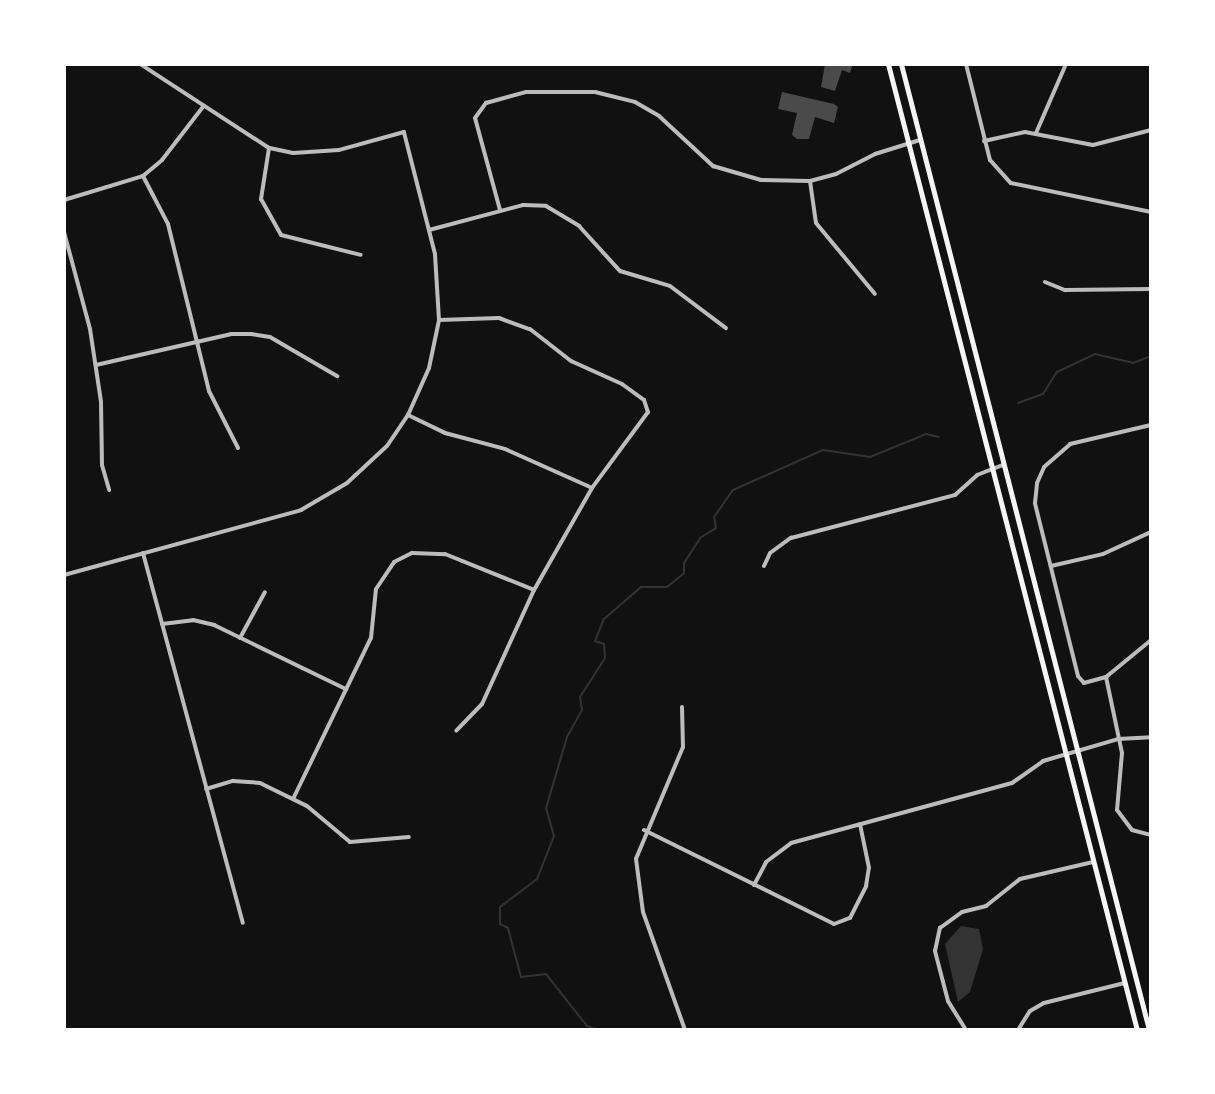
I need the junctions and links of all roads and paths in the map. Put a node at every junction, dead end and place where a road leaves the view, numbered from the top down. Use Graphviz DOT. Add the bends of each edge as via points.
graph roads {
  1 [pos="140,64"];
  2 [pos="888,64"];
  3 [pos="901,64"];
  4 [pos="966,64"];
  5 [pos="1066,64"];
  6 [pos="202,108"];
  7 [pos="1151,130"];
  8 [pos="1036,133"];
  9 [pos="920,140"];
  10 [pos="984,141"];
  11 [pos="909,143"];
  12 [pos="269,148"];
  13 [pos="143,176"];
  14 [pos="810,181"];
  15 [pos="64,200"];
  16 [pos="500,210"];
  17 [pos="1151,212"];
  18 [pos="429,230"];
  19 [pos="64,232"];
  20 [pos="361,255"];
  21 [pos="1045,282"];
  22 [pos="1151,289"];
  23 [pos="875,294"];
  24 [pos="439,320"];
  25 [pos="726,328"];
  26 [pos="200,342"];
  27 [pos="96,365"];
  28 [pos="337,376"];
  29 [pos="408,415"];
  30 [pos="1151,425"];
  31 [pos="238,448"];
  32 [pos="1003,465"];
  33 [pos="993,468"];
  34 [pos="592,488"];
  35 [pos="109,490"];
  36 [pos="1151,532"];
  37 [pos="143,553"];
  38 [pos="764,566"];
  39 [pos="1051,566"];
  40 [pos="1031,570"];
  41 [pos="1018,573"];
  42 [pos="64,575"];
  43 [pos="534,590"];
  44 [pos="265,592"];
  45 [pos="162,624"];
  46 [pos="240,638"];
  47 [pos="1151,640"];
  48 [pos="1106,677"];
  49 [pos="346,689"];
  50 [pos="682,707"];
  51 [pos="456,731"];
  52 [pos="1151,737"];
  53 [pos="1118,739"];
  54 [pos="1078,753"];
  55 [pos="1067,756"];
  56 [pos="206,789"];
  57 [pos="294,797"];
  58 [pos="860,824"];
  59 [pos="644,830"];
  60 [pos="1151,835"];
  61 [pos="409,837"];
  62 [pos="1105,858"];
  63 [pos="1094,862"];
  64 [pos="754,885"];
  65 [pos="243,923"];
  66 [pos="1125,983"];
  67 [pos="685,1030"];
  68 [pos="966,1030"];
  69 [pos="1018,1030"];
  70 [pos="1137,1030"];
  71 [pos="1149,1030"];
  1 -- 6 [label="street"];
  2 -- 11 [label="main road"];
  3 -- 9 [label="main road"];
  4 -- 10 [label="street"];
  5 -- 8 [label="street"];
  6 -- 12 [label="street"];
  6 -- 13 [label="street"];
  7 -- 8 [label="street" via="1093,145"];
  8 -- 10 [label="street"];
  9 -- 11 [label="street"];
  9 -- 32 [label="main road"];
  10 -- 17 [label="street" via="1000,173 1021,189"];
  11 -- 14 [label="street"];
  11 -- 33 [label="main road"];
  12 -- 18 [label="street" via="293,153 339,150 404,132"];
  12 -- 20 [label="street" via="261,199 281,235"];
  13 -- 15 [label="street"];
  13 -- 26 [label="street" via="168,224"];
  14 -- 16 [label="street" via="728,173 698,156 659,116 635,102 557,89 526,92 478,109 475,118"];
  14 -- 23 [label="street" via="816,223"];
  16 -- 18 [label="street"];
  16 -- 25 [label="street" via="546,206 563,214 620,271 670,286"];
  18 -- 24 [label="street"];
  19 -- 27 [label="street"];
  21 -- 22 [label="street" via="1065,290"];
  24 -- 29 [label="street" via="429,368"];
  24 -- 34 [label="street" via="516,323 571,361 644,400 648,412 642,424"];
  26 -- 27 [label="street"];
  26 -- 28 [label="street" via="231,334 270,337"];
  26 -- 31 [label="street" via="209,391"];
  27 -- 35 [label="street" via="102,465"];
  29 -- 34 [label="street" via="445,433 505,449"];
  29 -- 37 [label="street" via="372,462 301,510"];
  30 -- 39 [label="street" via="1070,444 1044,467 1035,503"];
  32 -- 33 [label="street"];
  32 -- 40 [label="main road"];
  33 -- 38 [label="street" via="955,495 791,538 770,553"];
  33 -- 41 [label="main road"];
  34 -- 43 [label="street"];
  36 -- 39 [label="street" via="1103,554"];
  37 -- 42 [label="street"];
  37 -- 45 [label="street"];
  39 -- 48 [label="street" via="1078,676 1084,683"];
  40 -- 41 [label="main road"];
  40 -- 54 [label="main road"];
  41 -- 55 [label="main road"];
  43 -- 49 [label="street" via="445,554 412,553 394,562 376,589 371,638"];
  43 -- 51 [label="street" via="482,704"];
  44 -- 46 [label="street"];
  45 -- 46 [label="street" via="193,620"];
  45 -- 56 [label="street"];
  46 -- 49 [label="street"];
  47 -- 48 [label="street"];
  48 -- 53 [label="street"];
  49 -- 57 [label="street"];
  50 -- 59 [label="street" via="683,747"];
  52 -- 53 [label="street"];
  53 -- 54 [label="street"];
  53 -- 60 [label="street" via="1122,762 1117,810 1132,830"];
  54 -- 55 [label="street"];
  54 -- 62 [label="main road"];
  55 -- 58 [label="street" via="1043,761 1012,783"];
  55 -- 63 [label="main road"];
  56 -- 57 [label="street" via="245,781"];
  56 -- 65 [label="street"];
  57 -- 61 [label="street" via="350,842"];
  58 -- 64 [label="street" via="784,847 766,862"];
  58 -- 64 [label="street" via="868,877 850,918 842,923"];
  59 -- 64 [label="street"];
  59 -- 67 [label="street" via="636,882"];
  62 -- 63 [label="main road"];
  62 -- 71 [label="main road"];
  63 -- 66 [label="main road"];
  63 -- 68 [label="street" via="1020,879 986,906 962,912 940,928 935,951 948,1001"];
  66 -- 69 [label="street" via="1044,1003 1030,1011"];
  66 -- 70 [label="main road"];
}
